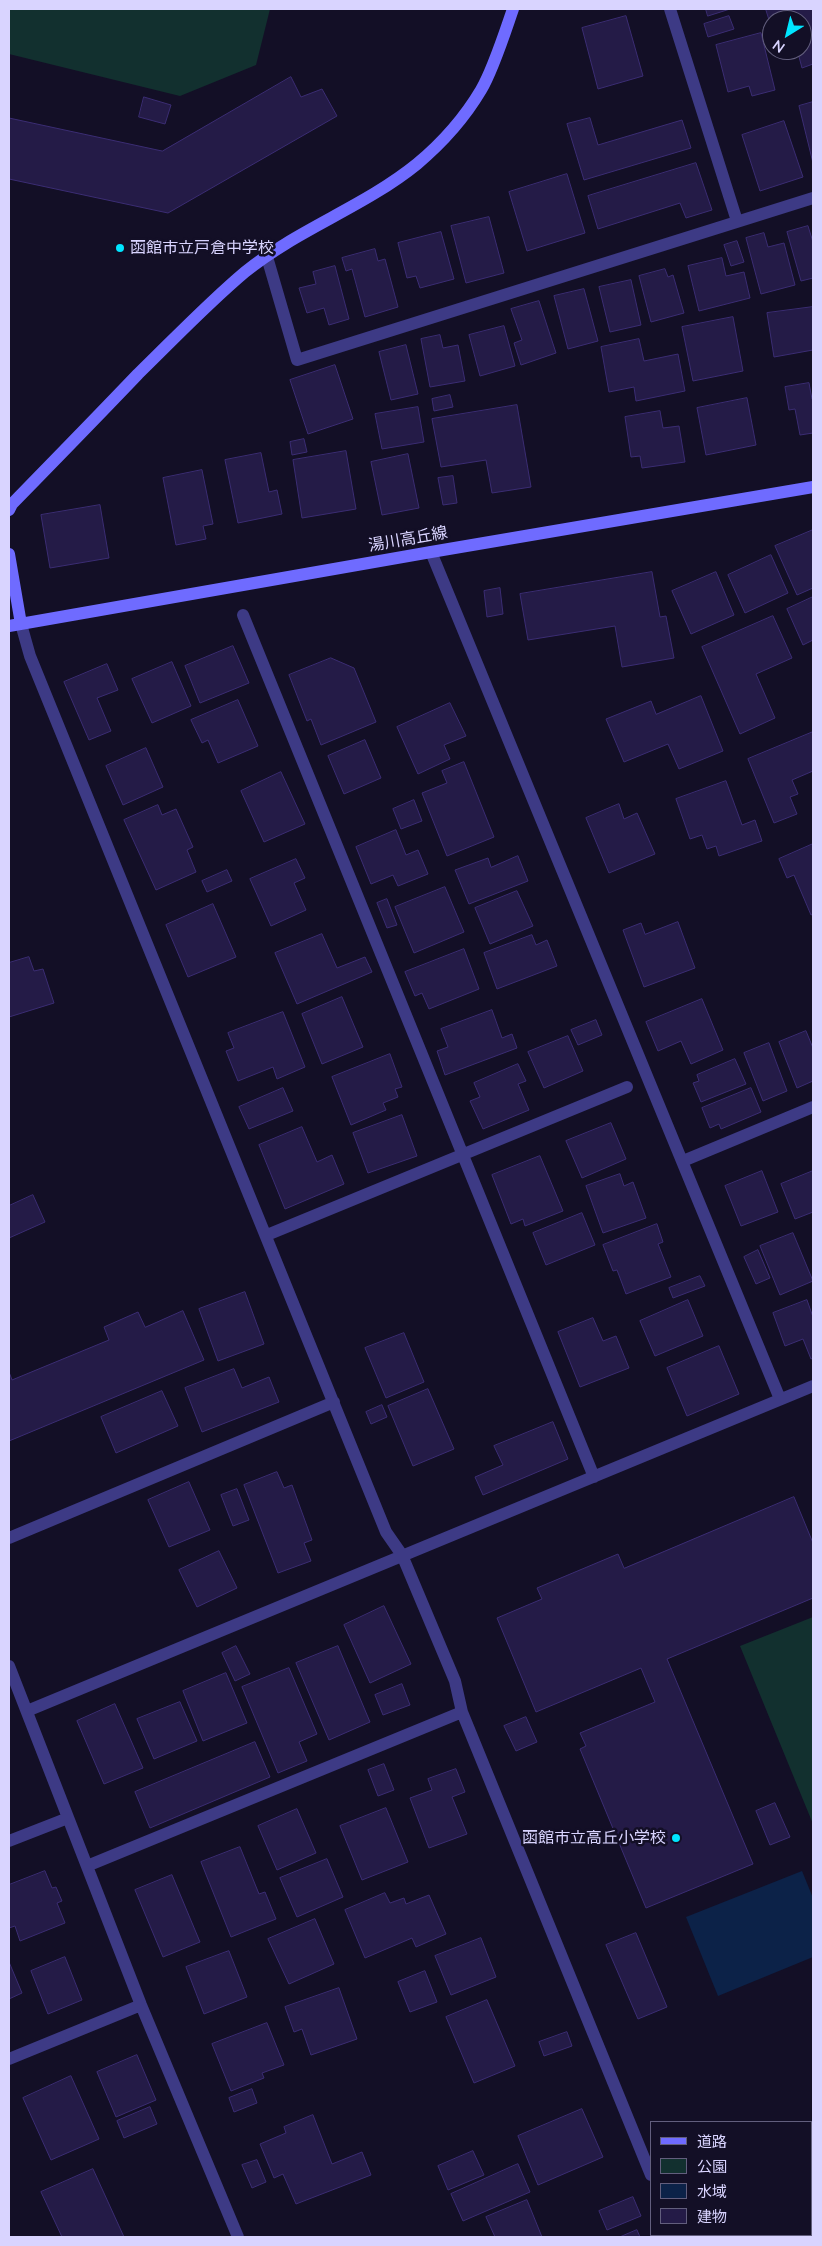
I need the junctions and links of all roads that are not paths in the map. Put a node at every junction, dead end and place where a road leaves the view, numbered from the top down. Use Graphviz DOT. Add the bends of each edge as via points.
graph roads {
  1 [pos="513,9"];
  2 [pos="670,9"];
  3 [pos="813,198"];
  4 [pos="737,221"];
  5 [pos="267,256"];
  6 [pos="813,487"];
  7 [pos="9,510"];
  8 [pos="431,552"];
  9 [pos="9,554"];
  10 [pos="243,614"];
  11 [pos="15,625"];
  12 [pos="627,1087"];
  13 [pos="813,1107"];
  14 [pos="462,1154"];
  15 [pos="683,1161"];
  16 [pos="267,1235"];
  17 [pos="813,1386"];
  18 [pos="780,1399"];
  19 [pos="334,1402"];
  20 [pos="594,1477"];
  21 [pos="9,1538"];
  22 [pos="402,1555"];
  23 [pos="9,1666"];
  24 [pos="27,1711"];
  25 [pos="462,1712"];
  26 [pos="68,1818"];
  27 [pos="9,1841"];
  28 [pos="86,1866"];
  29 [pos="141,2005"];
  30 [pos="9,2059"];
  31 [pos="650,2173"];
  32 [pos="238,2237"];
  1 -- 5 [label="street" via="482,88 442,141 390,184"];
  2 -- 4 [label="street"];
  3 -- 4 [label="street"];
  4 -- 5 [label="street" via="714,231 298,360"];
  5 -- 7 [label="street" via="170,342"];
  6 -- 8 [label="street, 湯川高丘線"];
  8 -- 11 [label="street, 湯川高丘線"];
  8 -- 15 [label="street"];
  9 -- 11 [label="street"];
  10 -- 14 [label="street"];
  11 -- 16 [label="street"];
  12 -- 14 [label="street"];
  13 -- 15 [label="street"];
  14 -- 16 [label="street"];
  14 -- 20 [label="street"];
  15 -- 18 [label="street"];
  16 -- 19 [label="street"];
  17 -- 18 [label="street"];
  18 -- 20 [label="street"];
  19 -- 21 [label="street"];
  19 -- 22 [label="street" via="386,1532"];
  20 -- 22 [label="street"];
  22 -- 24 [label="street"];
  22 -- 25 [label="street" via="455,1681"];
  23 -- 24 [label="street"];
  24 -- 26 [label="street"];
  25 -- 28 [label="street"];
  25 -- 31 [label="street"];
  26 -- 27 [label="street"];
  26 -- 28 [label="street"];
  28 -- 29 [label="street"];
  29 -- 30 [label="street"];
  29 -- 32 [label="street"];
}
